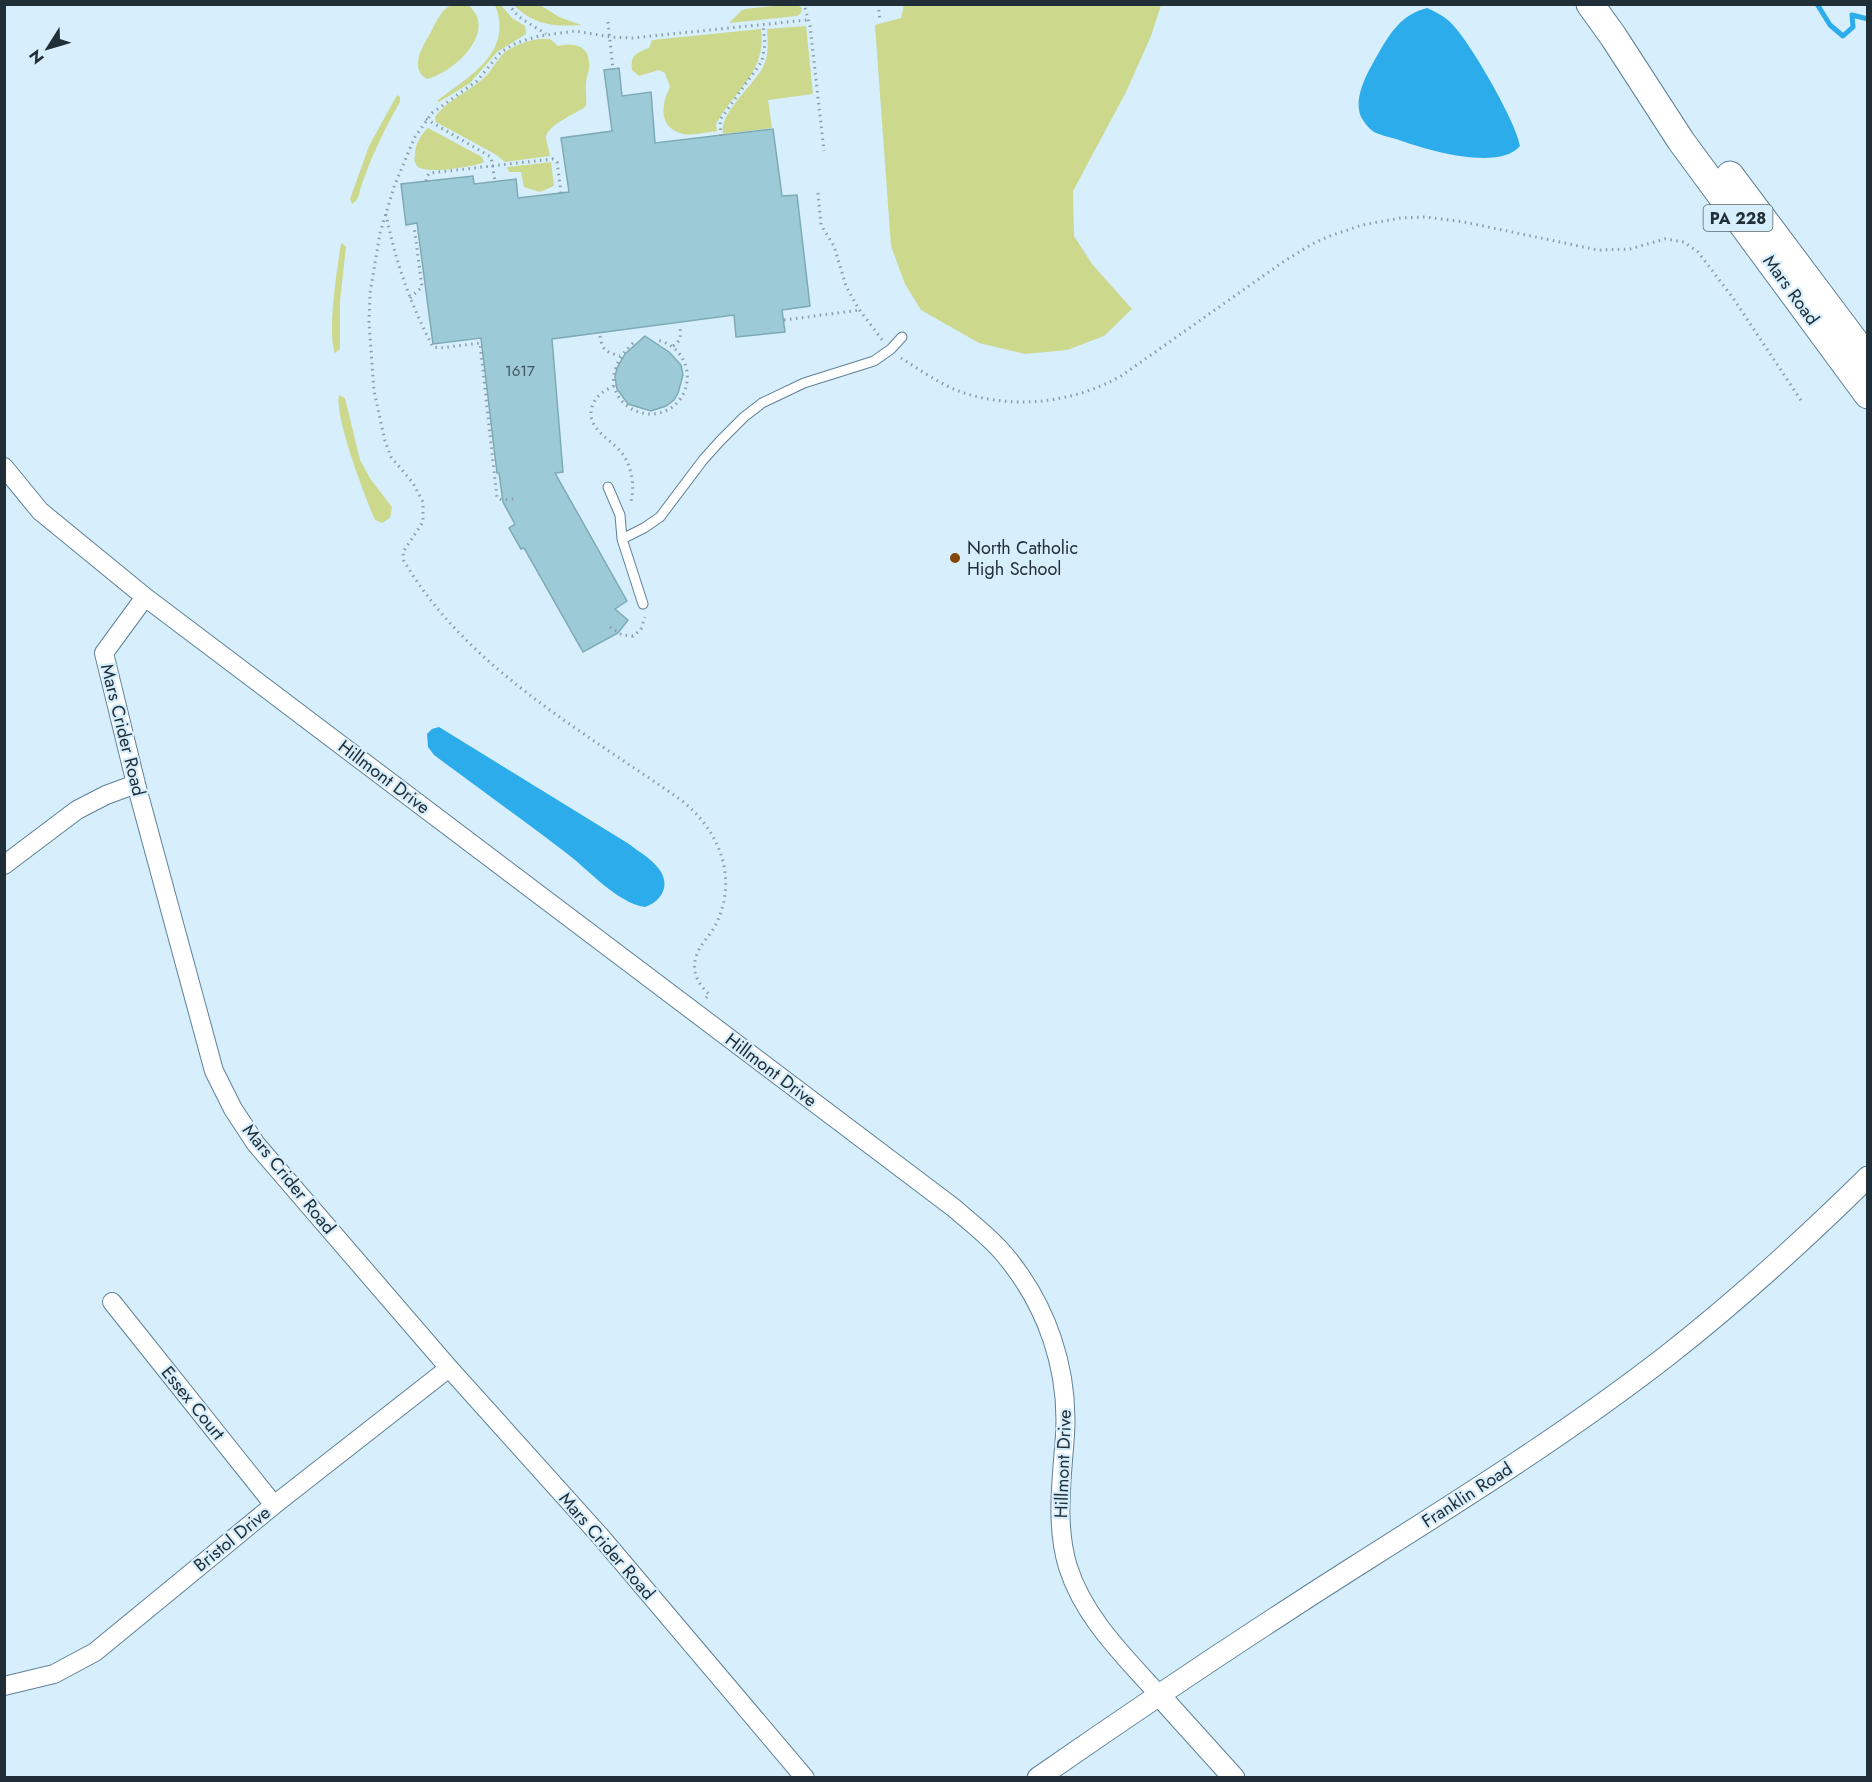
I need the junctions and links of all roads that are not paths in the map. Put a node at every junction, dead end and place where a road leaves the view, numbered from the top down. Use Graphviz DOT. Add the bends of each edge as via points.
graph roads {
  1 [pos="1590,4"];
  2 [pos="1613,36"];
  3 [pos="902,337"];
  4 [pos="1868,359"];
  5 [pos="1868,395"];
  6 [pos="4,467"];
  7 [pos="608,487"];
  8 [pos="622,539"];
  9 [pos="145,597"];
  10 [pos="643,604"];
  11 [pos="136,784"];
  12 [pos="4,865"];
  13 [pos="1868,1177"];
  14 [pos="112,1302"];
  15 [pos="449,1368"];
  16 [pos="274,1504"];
  17 [pos="4,1686"];
  18 [pos="1160,1696"];
  19 [pos="805,1778"];
  20 [pos="1038,1778"];
  21 [pos="1234,1778"];
  1 -- 2 [label="main road, Mars Road / PA 228"];
  2 -- 4 [label="main road, Mars Road / PA 228" via="1696,131"];
  2 -- 5 [label="main road, Mars Road / PA 228" via="1682,141"];
  3 -- 8 [label="lane" via="874,361 804,383 762,403 720,441 660,517"];
  6 -- 9 [label="street" via="40,511"];
  7 -- 8 [label="lane" via="620,519"];
  8 -- 10 [label="lane"];
  9 -- 11 [label="street, Mars Crider Road" via="104,654"];
  9 -- 18 [label="street, Hillmont Drive" via="954,1208 1003,1252 1045,1319 1059,1362 1065,1403 1061,1521 1068,1567 1083,1600 1106,1635"];
  11 -- 12 [label="street" via="77,810"];
  11 -- 15 [label="street, Mars Crider Road" via="214,1071 233,1109 256,1144"];
  13 -- 18 [label="street, Franklin Road" via="1746,1291 1613,1396"];
  14 -- 16 [label="street, Essex Court"];
  15 -- 16 [label="street, Bristol Drive"];
  15 -- 19 [label="street, Mars Crider Road" via="601,1537"];
  16 -- 17 [label="street, Bristol Drive" via="95,1652 54,1674"];
  18 -- 20 [label="street, Franklin Road"];
  18 -- 21 [label="street"];
}
